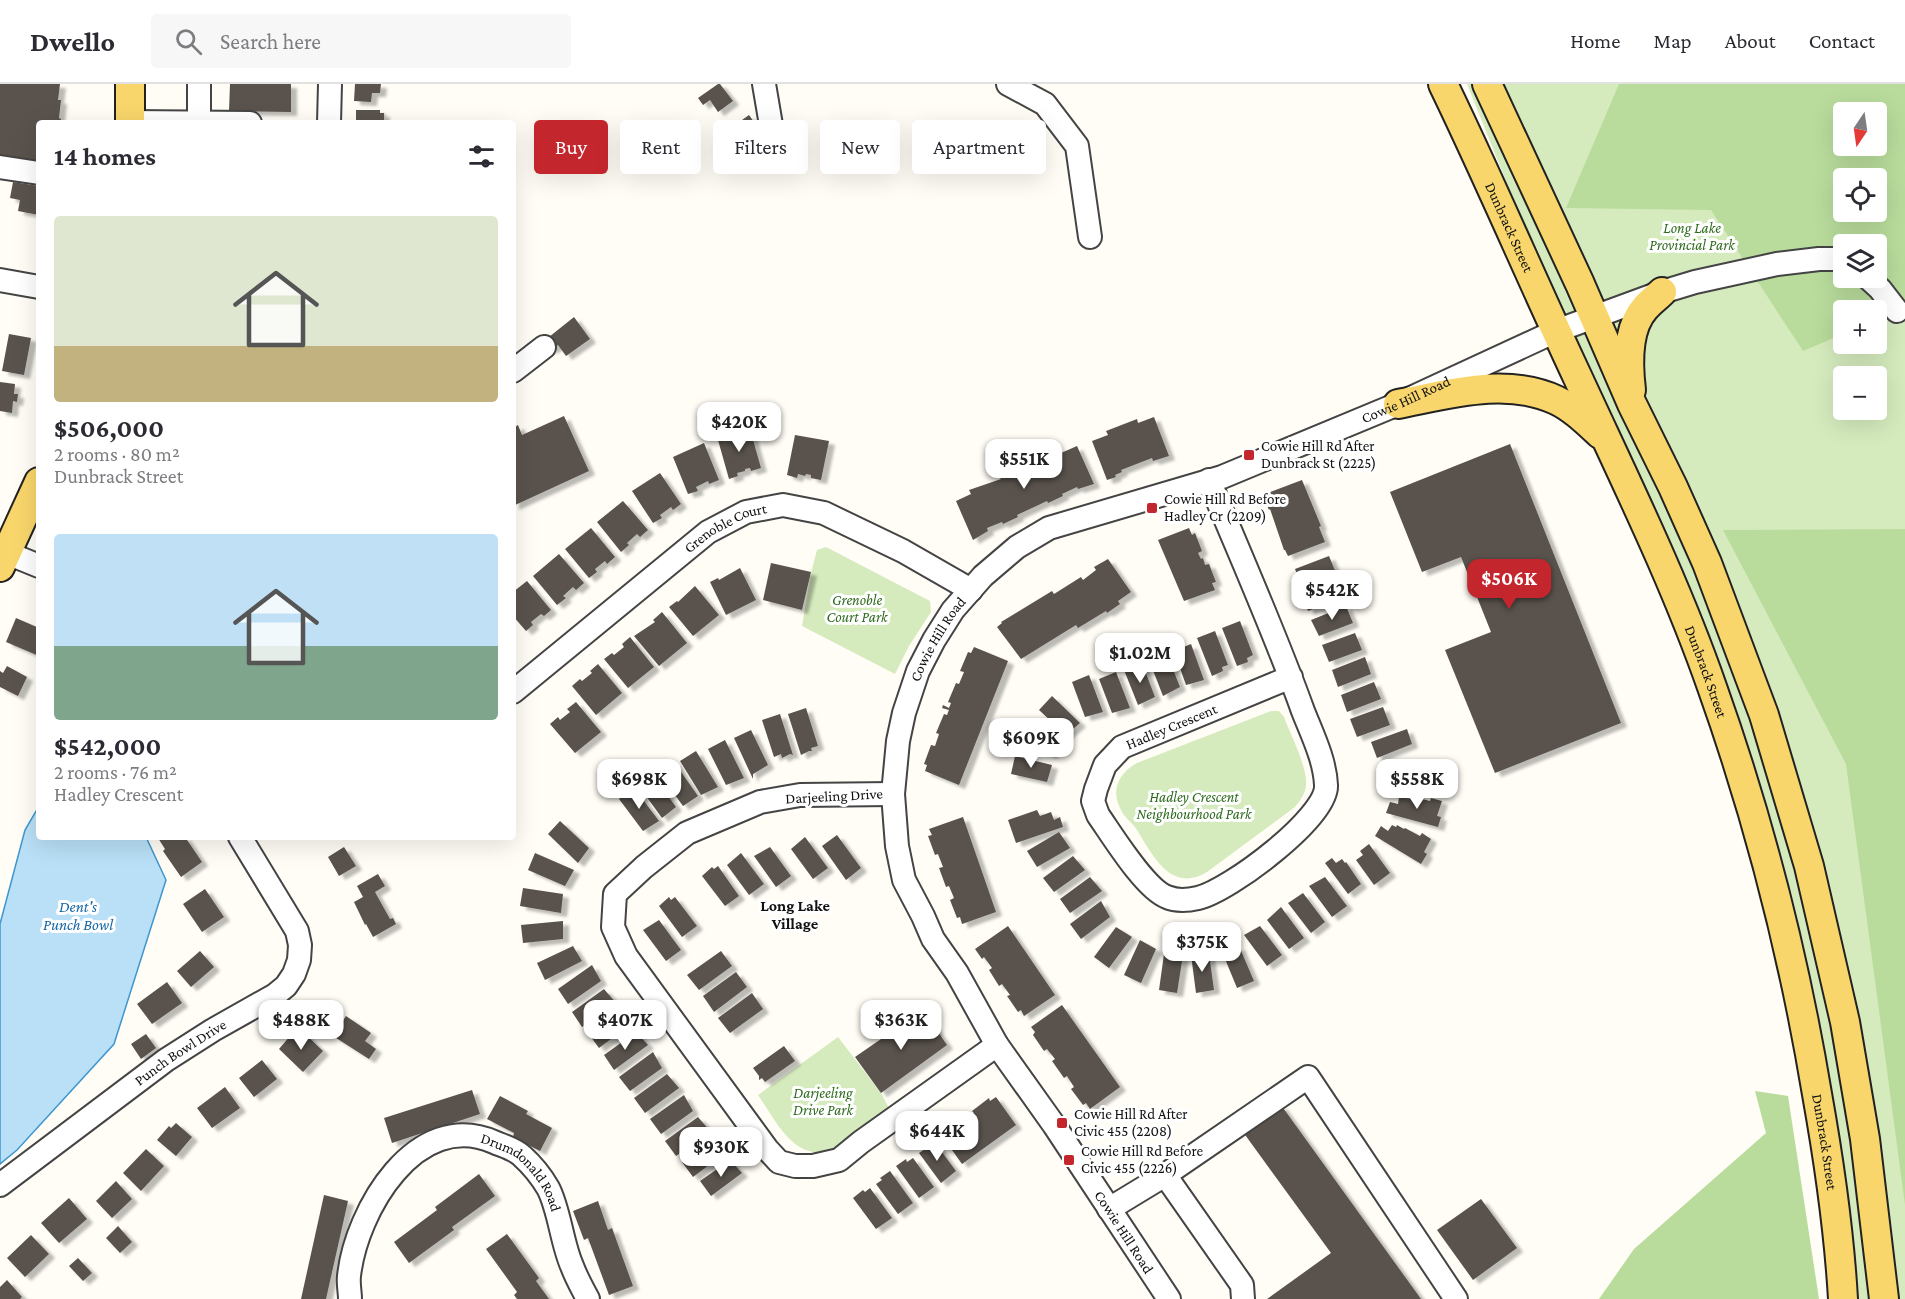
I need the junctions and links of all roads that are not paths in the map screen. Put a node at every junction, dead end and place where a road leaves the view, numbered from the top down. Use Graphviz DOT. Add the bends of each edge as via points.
graph roads {
  1 [pos="130,84"];
  2 [pos="199,84"];
  3 [pos="330,84"];
  4 [pos="764,84"];
  5 [pos="1008,84"];
  6 [pos="1443,84"];
  7 [pos="1487,84"];
  8 [pos="130,120"];
  9 [pos="199,120"];
  10 [pos="329,120"];
  11 [pos="770,120"];
  12 [pos="0,167"];
  13 [pos="36,173"];
  14 [pos="1090,237"];
  15 [pos="1833,259"];
  16 [pos="0,280"];
  17 [pos="36,286"];
  18 [pos="1879,288"];
  19 [pos="1662,292"];
  20 [pos="1897,311"];
  21 [pos="1594,317"];
  22 [pos="1556,332"];
  23 [pos="544,347"];
  24 [pos="516,369"];
  25 [pos="1398,404"];
  26 [pos="1632,404"];
  27 [pos="1607,439"];
  28 [pos="1209,480"];
  29 [pos="36,488"];
  30 [pos="3,560"];
  31 [pos="36,566"];
  32 [pos="970,590"];
  33 [pos="1291,677"];
  34 [pos="516,690"];
  35 [pos="893,794"];
  36 [pos="242,840"];
  37 [pos="993,1047"];
  38 [pos="1165,1175"];
  39 [pos="0,1185"];
  40 [pos="1109,1209"];
  41 [pos="350,1299"];
  42 [pos="588,1299"];
  43 [pos="1169,1299"];
  44 [pos="1243,1299"];
  45 [pos="1456,1299"];
  46 [pos="1843,1299"];
  47 [pos="1884,1299"];
  1 -- 8 [label="main road"];
  2 -- 9 [label="street"];
  3 -- 10 [label="street"];
  4 -- 11 [label="street"];
  5 -- 14 [label="street" via="1045,104 1077,146"];
  6 -- 22 [label="main road, Dunbrack Street"];
  7 -- 21 [label="main road"];
  12 -- 13 [label="street"];
  15 -- 19 [label="street, Cowie Hill Road" via="1777,264"];
  16 -- 17 [label="street"];
  18 -- 20 [label="street"];
  19 -- 21 [label="street, Cowie Hill Road"];
  19 -- 26 [label="main road" via="1643,309 1632,337 1628,364"];
  21 -- 22 [label="street, Cowie Hill Road"];
  21 -- 26 [label="main road"];
  22 -- 25 [label="street, Cowie Hill Road"];
  22 -- 27 [label="main road, Dunbrack Street"];
  23 -- 24 [label="street"];
  25 -- 27 [label="main road" via="1481,388 1512,389 1557,401"];
  25 -- 28 [label="street, Cowie Hill Road"];
  26 -- 47 [label="main road" via="1723,601 1799,828 1853,1061"];
  27 -- 46 [label="main road, Dunbrack Street" via="1709,679 1777,899 1807,1032 1828,1155"];
  28 -- 32 [label="street, Cowie Hill Road" via="1049,528 1017,547"];
  28 -- 33 [label="street, Hadley Crescent"];
  29 -- 30 [label="main road"];
  30 -- 31 [label="street"];
  32 -- 34 [label="street, Grenoble Court" via="903,551 824,513 783,505 746,512 708,532"];
  32 -- 35 [label="street, Cowie Hill Road" via="934,640 918,671 898,741"];
  33 -- 33 [label="street, Hadley Crescent" via="1324,769 1324,798 1314,814 1267,858 1198,898 1167,897 1151,887 1098,815 1093,801 1105,765 1122,747"];
  35 -- 37 [label="street, Cowie Hill Road" via="904,880 933,939 957,973"];
  35 -- 37 [label="street, Darjeeling Drive" via="800,795 760,802 687,834 615,894 613,927 626,956 780,1162 813,1167 839,1160"];
  36 -- 39 [label="street, Punch Bowl Drive" via="297,931 299,960 286,986 166,1060"];
  37 -- 40 [label="street, Cowie Hill Road" via="1054,1125"];
  38 -- 40 [label="street"];
  38 -- 44 [label="street" via="1242,1285"];
  38 -- 45 [label="street" via="1308,1077"];
  40 -- 43 [label="street, Cowie Hill Road"];
  41 -- 42 [label="street, Drumdonald Road" via="354,1254 376,1198 420,1148 455,1135 480,1136 520,1154 535,1170 549,1189 571,1266"];
}
